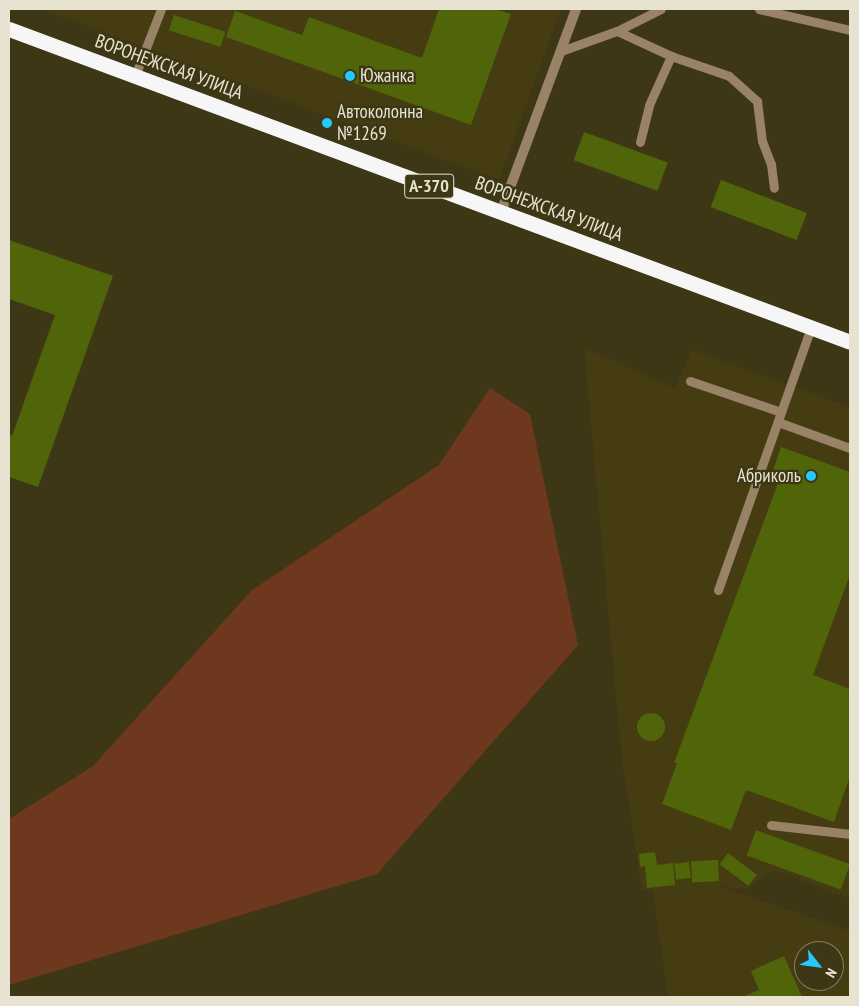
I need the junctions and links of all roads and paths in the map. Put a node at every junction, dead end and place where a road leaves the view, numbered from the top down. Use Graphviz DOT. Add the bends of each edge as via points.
graph roads {
  1 [pos="161,9"];
  2 [pos="576,9"];
  3 [pos="661,9"];
  4 [pos="759,9"];
  5 [pos="9,29"];
  6 [pos="850,30"];
  7 [pos="618,31"];
  8 [pos="561,51"];
  9 [pos="671,56"];
  10 [pos="135,76"];
  11 [pos="640,142"];
  12 [pos="774,188"];
  13 [pos="501,212"];
  14 [pos="811,327"];
  15 [pos="850,342"];
  16 [pos="690,381"];
  17 [pos="781,412"];
  18 [pos="778,422"];
  19 [pos="850,448"];
  20 [pos="718,590"];
  21 [pos="771,825"];
  22 [pos="850,834"];
  1 -- 10 [label="lane"];
  2 -- 8 [label="street"];
  3 -- 7 [label="lane"];
  4 -- 6 [label="lane"];
  5 -- 10 [label="highway, ВОРОНЕЖСКАЯ УЛИЦА / А-370"];
  7 -- 8 [label="lane"];
  7 -- 9 [label="lane"];
  8 -- 13 [label="street"];
  9 -- 11 [label="lane" via="649,105"];
  9 -- 12 [label="lane" via="728,76 757,101 762,141 771,164"];
  10 -- 13 [label="highway, ВОРОНЕЖСКАЯ УЛИЦА / А-370"];
  13 -- 14 [label="highway, ВОРОНЕЖСКАЯ УЛИЦА / А-370"];
  14 -- 15 [label="highway, ВОРОНЕЖСКАЯ УЛИЦА / А-370"];
  14 -- 17 [label="lane"];
  16 -- 17 [label="lane"];
  17 -- 18 [label="lane"];
  18 -- 19 [label="lane"];
  18 -- 20 [label="lane"];
  21 -- 22 [label="lane"];
}
